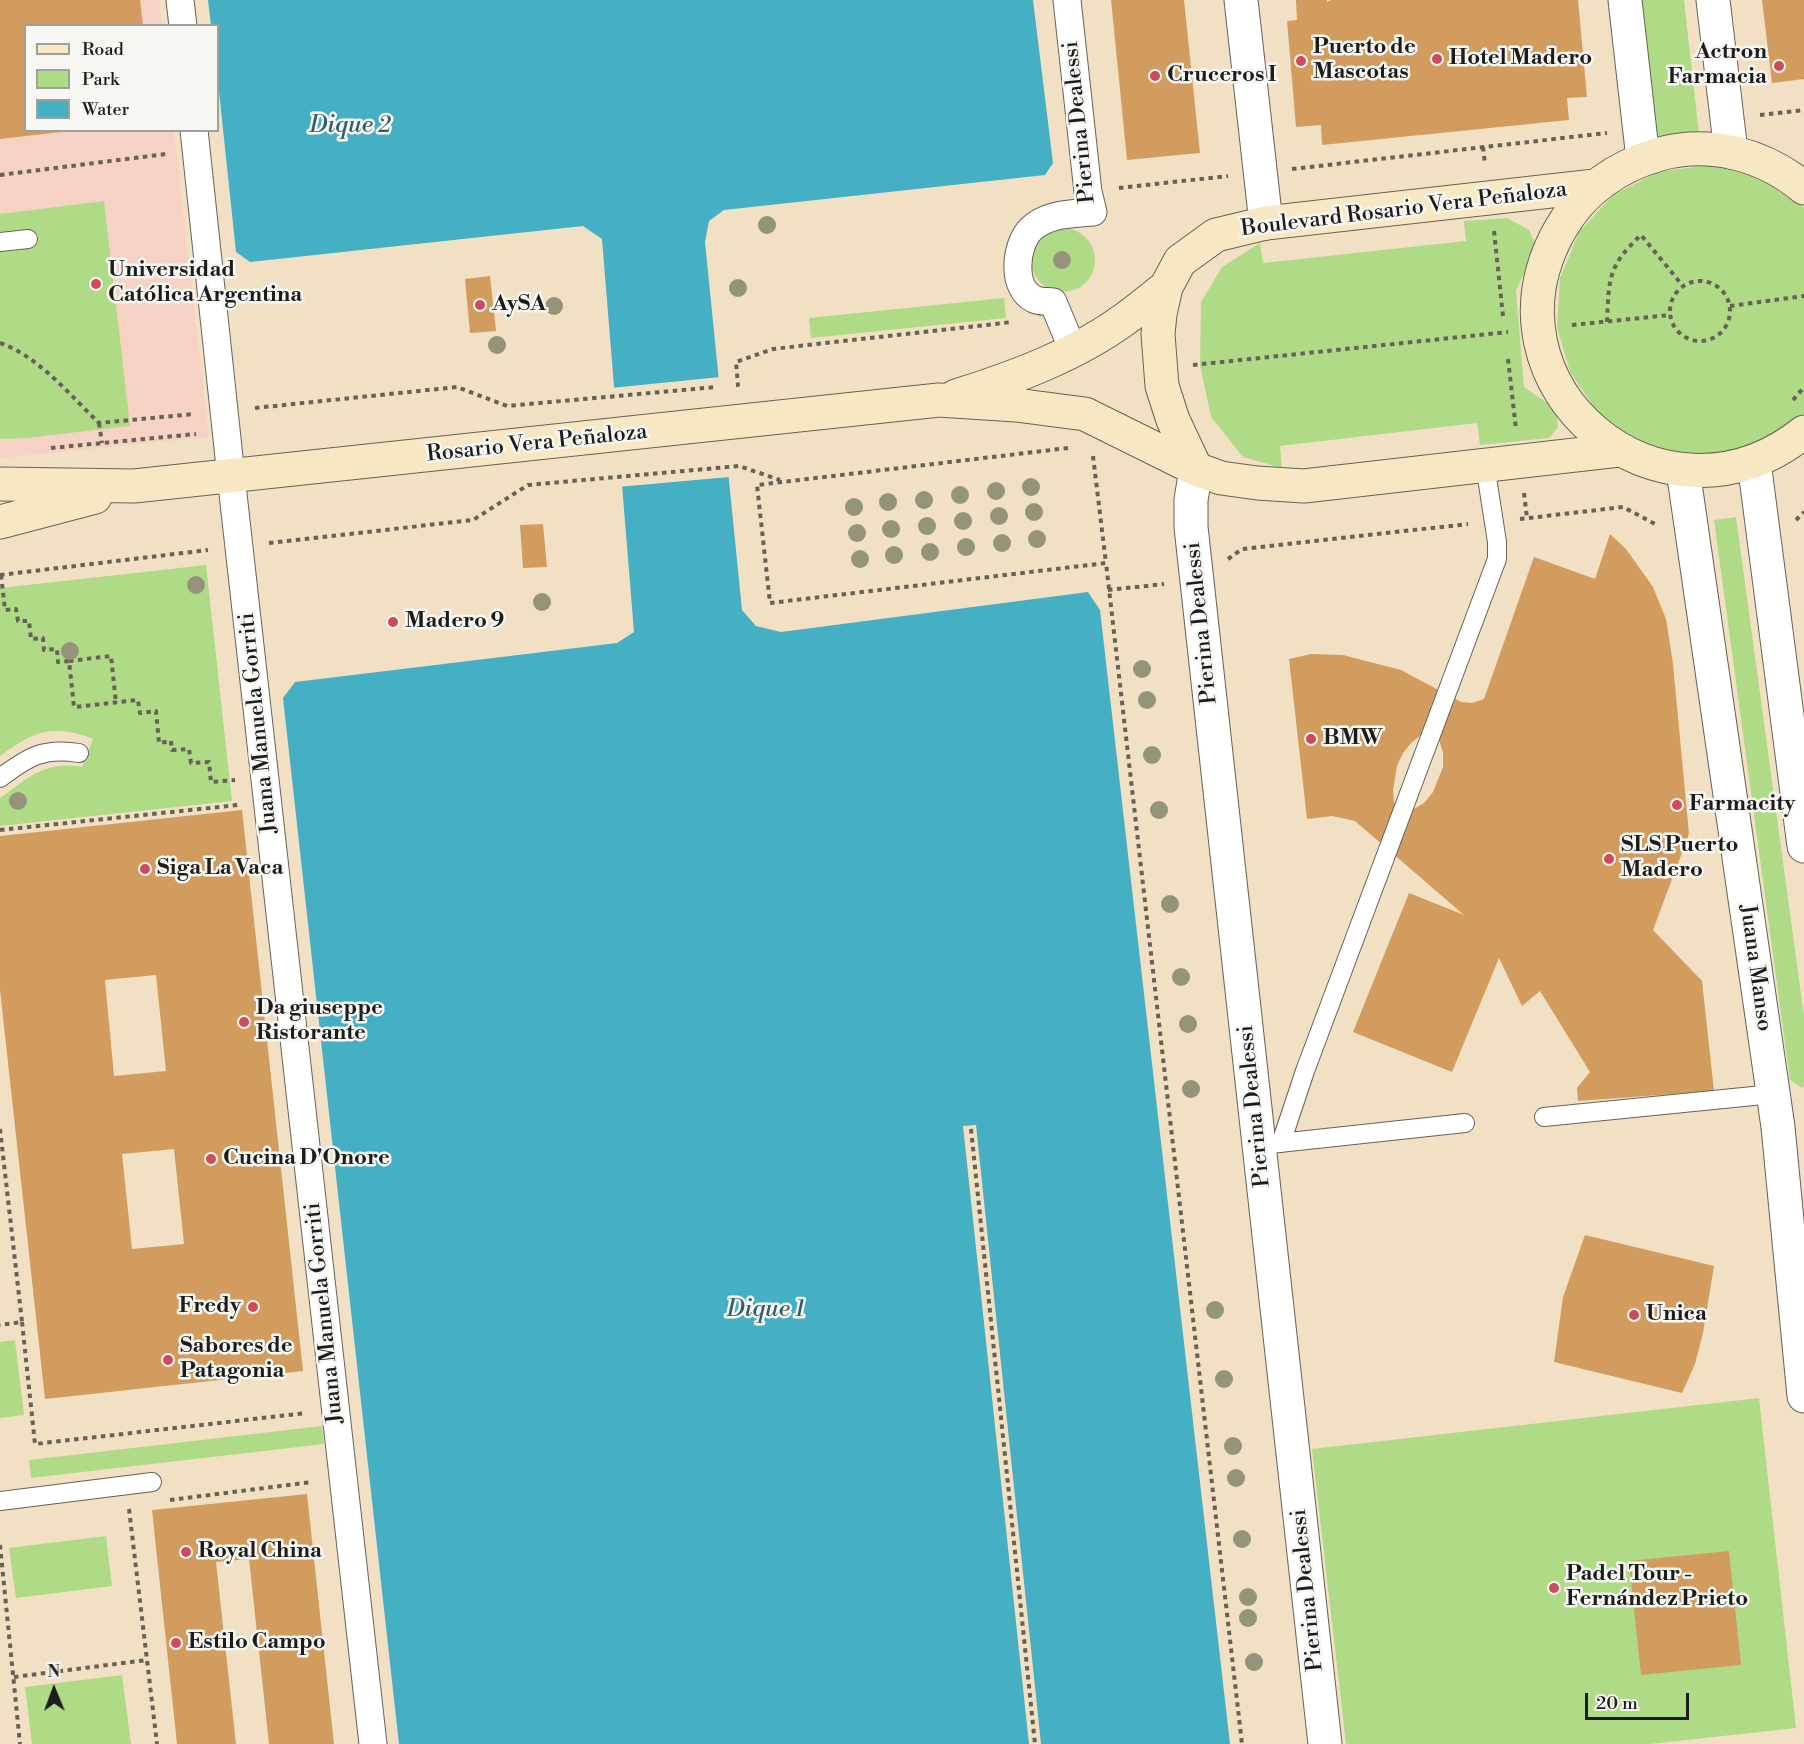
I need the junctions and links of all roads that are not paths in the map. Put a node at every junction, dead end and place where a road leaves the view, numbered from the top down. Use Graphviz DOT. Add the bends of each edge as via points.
graph roads {
  1 [pos="180,0"];
  2 [pos="1067,0"];
  3 [pos="1241,0"];
  4 [pos="1625,0"];
  5 [pos="1713,0"];
  6 [pos="183,24"];
  7 [pos="195,140"];
  8 [pos="1642,144"];
  9 [pos="1731,152"];
  10 [pos="1804,162"];
  11 [pos="1769,165"];
  12 [pos="1595,186"];
  13 [pos="1804,188"];
  14 [pos="1266,223"];
  15 [pos="28,240"];
  16 [pos="0,242"];
  17 [pos="1166,287"];
  18 [pos="1073,350"];
  19 [pos="939,400"];
  20 [pos="1804,432"];
  21 [pos="1619,450"];
  22 [pos="1754,462"];
  23 [pos="1485,465"];
  24 [pos="1196,469"];
  25 [pos="1683,470"];
  26 [pos="231,476"];
  27 [pos="0,484"];
  28 [pos="134,486"];
  29 [pos="0,522"];
  30 [pos="79,753"];
  31 [pos="0,778"];
  32 [pos="1804,846"];
  33 [pos="1773,1094"];
  34 [pos="1545,1117"];
  35 [pos="1465,1123"];
  36 [pos="1791,1125"];
  37 [pos="1270,1144"];
  38 [pos="1804,1396"];
  39 [pos="152,1482"];
  40 [pos="0,1501"];
  41 [pos="373,1744"];
  42 [pos="1325,1744"];
  1 -- 6 [label="street"];
  2 -- 18 [label="street, Pierina Dealessi" via="1093,212 1053,216 1031,229 1018,251 1017,272 1023,289 1034,300 1053,302"];
  3 -- 14 [label="street"];
  4 -- 8 [label="street"];
  5 -- 9 [label="street"];
  7 -- 26 [label="street, Juana Manuela Gorriti"];
  8 -- 9 [label="main road" via="1664,153 1709,149"];
  8 -- 12 [label="main road"];
  9 -- 11 [label="main road"];
  10 -- 11 [label="main road"];
  11 -- 13 [label="main road"];
  12 -- 14 [label="main road, Boulevard Rosario Vera Peñaloza"];
  12 -- 21 [label="main road" via="1552,243 1542,271 1539,329 1544,356 1566,402 1600,437"];
  14 -- 17 [label="main road, Boulevard Rosario Vera Peñaloza" via="1216,235 1180,261"];
  15 -- 16 [label="lane"];
  17 -- 18 [label="main road, Rosario Vera Peñaloza" via="1124,320"];
  17 -- 24 [label="main road" via="1158,334 1162,386"];
  18 -- 19 [label="main road, Rosario Vera Peñaloza" via="982,388"];
  19 -- 24 [label="main road, Rosario Vera Peñaloza" via="1085,414"];
  19 -- 26 [label="main road, Rosario Vera Peñaloza"];
  20 -- 22 [label="main road"];
  21 -- 23 [label="main road"];
  21 -- 25 [label="main road" via="1650,463"];
  22 -- 25 [label="main road" via="1707,471"];
  22 -- 32 [label="street"];
  23 -- 24 [label="main road" via="1304,486 1239,481"];
  23 -- 37 [label="lane" via="1497,559 1305,1071"];
  24 -- 37 [label="street, Pierina Dealessi" via="1191,513 1197,580"];
  25 -- 33 [label="street, Juana Manso"];
  26 -- 28 [label="main road, Rosario Vera Peñaloza"];
  26 -- 41 [label="street, Juana Manuela Gorriti"];
  27 -- 28 [label="main road, Rosario Vera Peñaloza"];
  28 -- 29 [label="main road, Rosario Vera Peñaloza"];
  30 -- 31 [label="lane" via="43,752"];
  33 -- 34 [label="lane"];
  33 -- 36 [label="street, Juana Manso"];
  35 -- 37 [label="lane"];
  36 -- 38 [label="street, Juana Manso"];
  37 -- 42 [label="street, Pierina Dealessi"];
  39 -- 40 [label="lane"];
}
